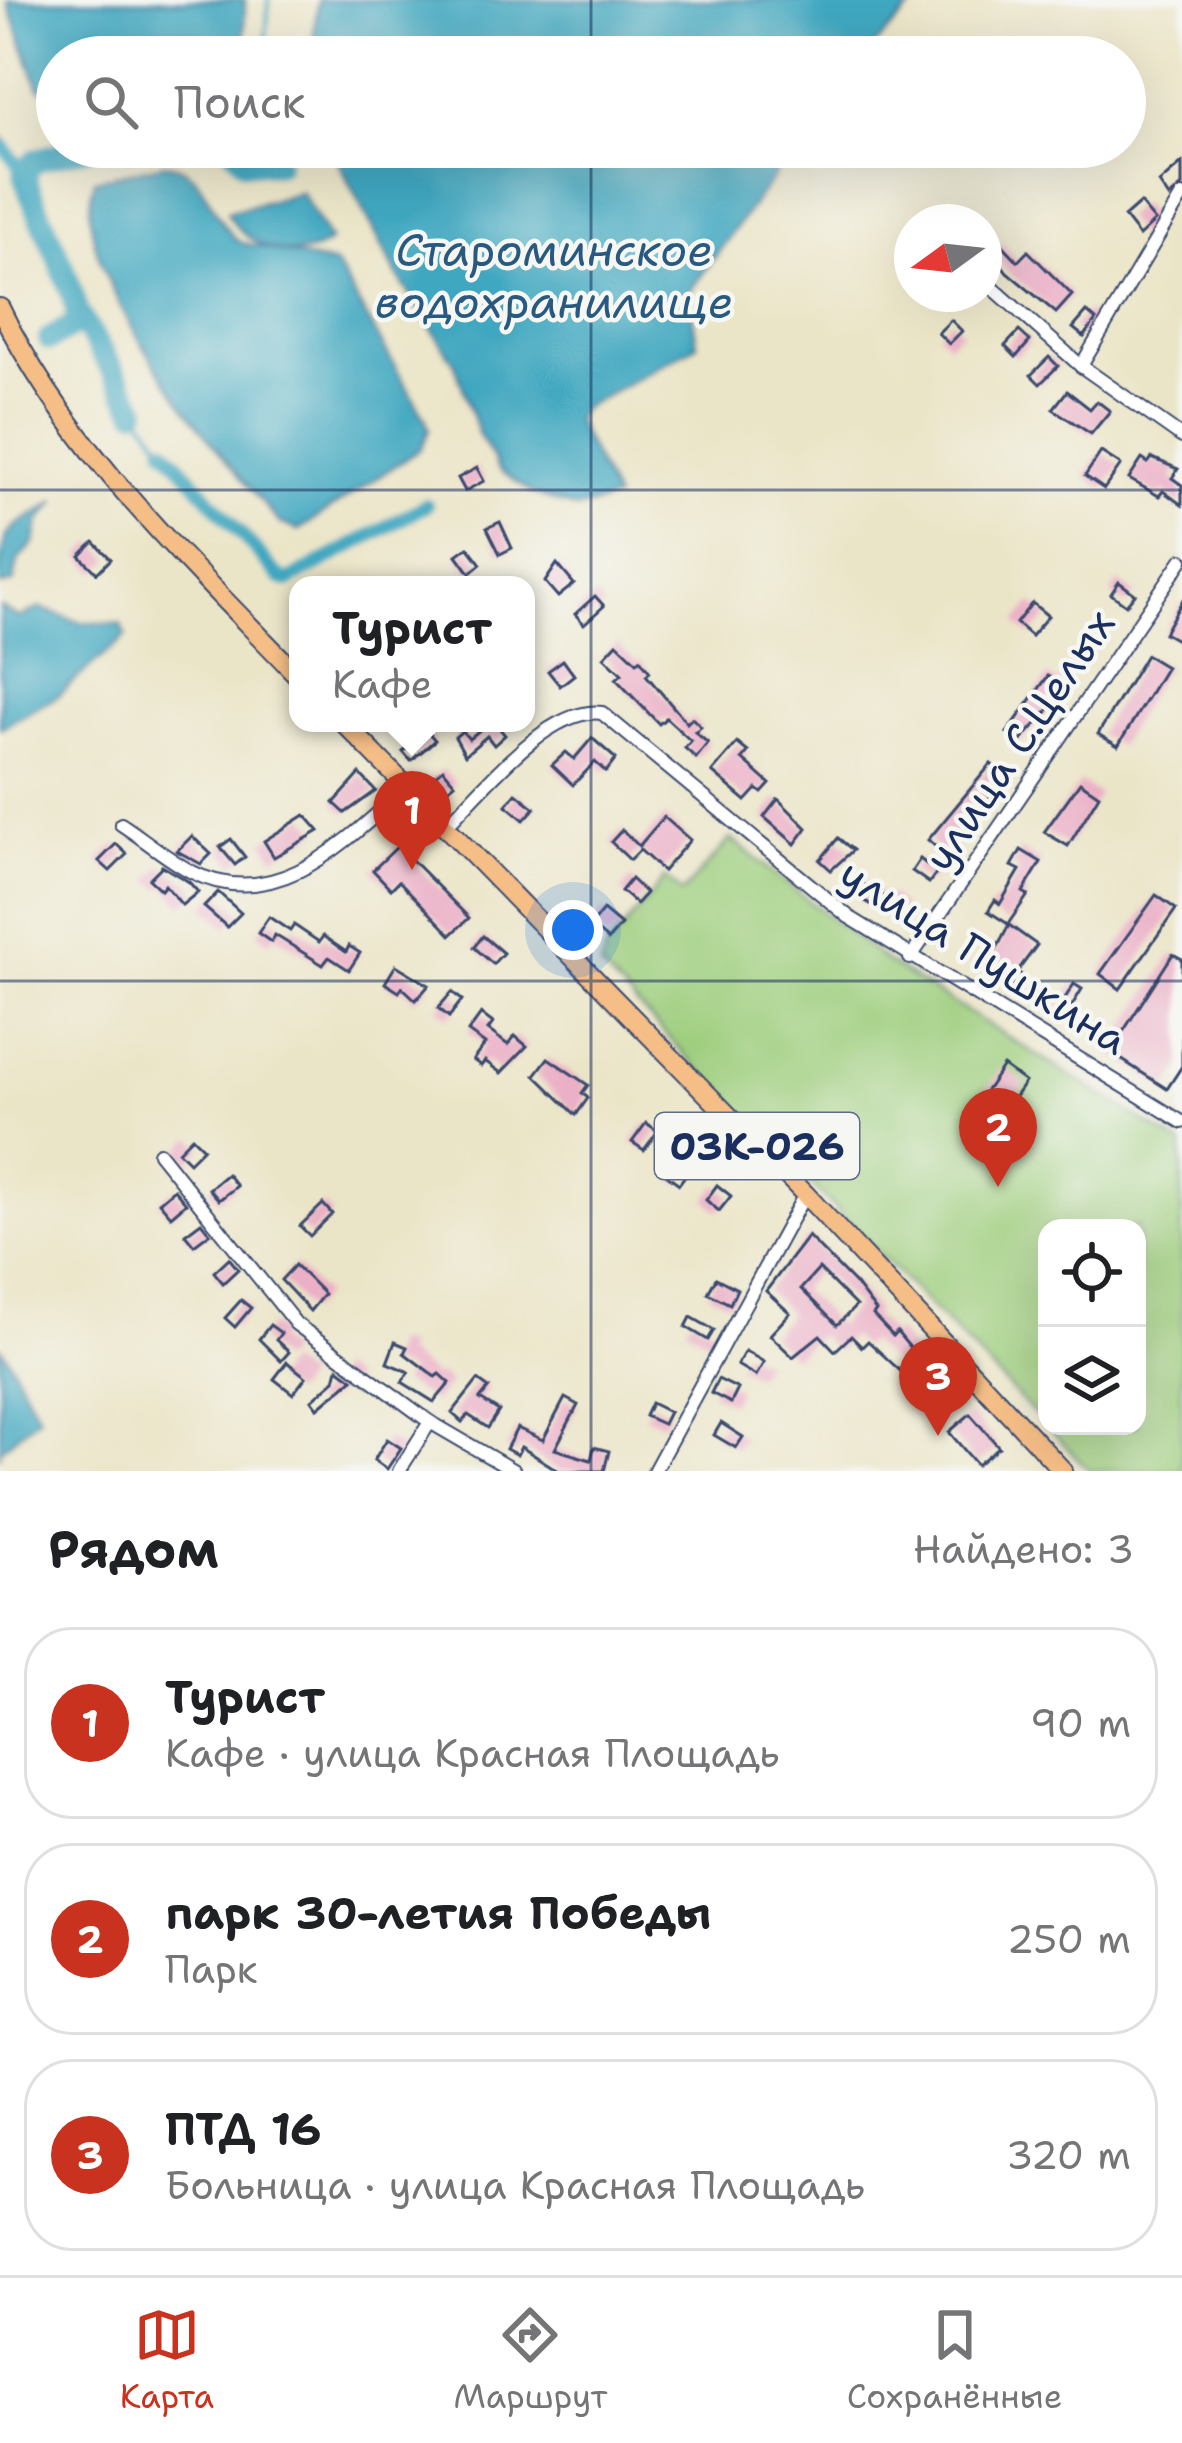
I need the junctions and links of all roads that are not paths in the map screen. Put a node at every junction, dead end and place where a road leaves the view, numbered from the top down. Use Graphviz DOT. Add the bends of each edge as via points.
graph roads {
  1 [pos="1182,196"];
  2 [pos="1002,296"];
  3 [pos="0,308"];
  4 [pos="1081,366"];
  5 [pos="1182,437"];
  6 [pos="1182,560"];
  7 [pos="289,666"];
  8 [pos="353,732"];
  9 [pos="406,788"];
  10 [pos="121,824"];
  11 [pos="444,828"];
  12 [pos="910,958"];
  13 [pos="1182,1123"];
  14 [pos="158,1153"];
  15 [pos="805,1194"];
  16 [pos="430,1422"];
  17 [pos="399,1471"];
  18 [pos="514,1471"];
  19 [pos="654,1471"];
  20 [pos="1064,1471"];
  1 -- 4 [label="street"];
  2 -- 4 [label="street"];
  3 -- 7 [label="main road" via="87,445"];
  4 -- 5 [label="street"];
  6 -- 12 [label="street, улица С.Целых"];
  8 -- 9 [label="main road, 03К-026"];
  9 -- 10 [label="street" via="296,875 254,885 194,873"];
  9 -- 11 [label="main road, 03К-026"];
  11 -- 12 [label="street, улица Пушкина" via="556,722 585,712 615,719 849,917"];
  11 -- 15 [label="main road, 03К-026"];
  12 -- 13 [label="street, улица Пушкина"];
  14 -- 16 [label="street" via="296,1324"];
  15 -- 19 [label="street"];
  15 -- 20 [label="main road, 03К-026"];
  16 -- 17 [label="street"];
  16 -- 18 [label="street"];
}
